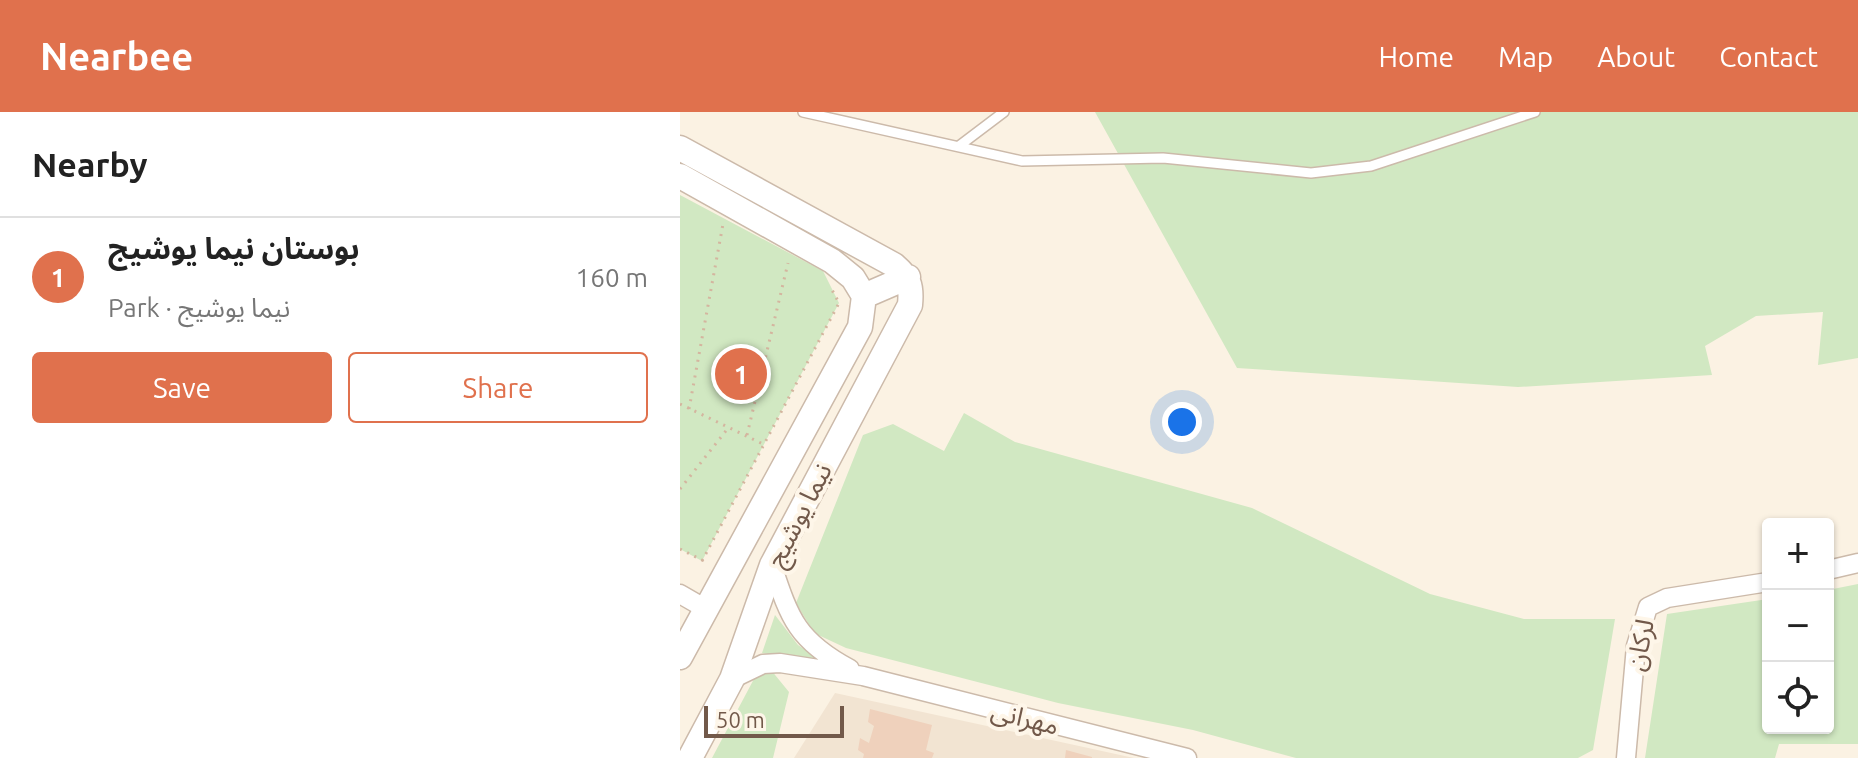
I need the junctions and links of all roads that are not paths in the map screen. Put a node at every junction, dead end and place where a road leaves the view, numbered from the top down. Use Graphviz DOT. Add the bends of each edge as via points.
graph roads {
  1 [pos="803,112"];
  2 [pos="1004,112"];
  3 [pos="1535,112"];
  4 [pos="959,146"];
  5 [pos="680,148"];
  6 [pos="680,176"];
  7 [pos="908,277"];
  8 [pos="864,296"];
  9 [pos="1858,563"];
  10 [pos="772,565"];
  11 [pos="1834,569"];
  12 [pos="1762,583"];
  13 [pos="680,594"];
  14 [pos="706,609"];
  15 [pos="680,657"];
  16 [pos="863,676"];
  17 [pos="732,679"];
  18 [pos="690,758"];
  19 [pos="1187,758"];
  20 [pos="1626,758"];
  1 -- 4 [label="lane"];
  2 -- 4 [label="lane"];
  3 -- 4 [label="lane" via="1371,166 1311,173 1163,158 1022,161"];
  5 -- 7 [label="street"];
  6 -- 8 [label="street" via="832,261 853,278"];
  7 -- 8 [label="street"];
  7 -- 10 [label="street, نیما یوشیج" via="910,305"];
  8 -- 14 [label="street, نیما یوشیج" via="860,327"];
  9 -- 11 [label="street"];
  10 -- 16 [label="street" via="788,613 803,636 824,655"];
  10 -- 17 [label="street, نیما یوشیج"];
  12 -- 20 [label="street, لرکان" via="1667,598 1648,607 1636,646"];
  13 -- 14 [label="street"];
  14 -- 15 [label="street, نیما یوشیج"];
  16 -- 17 [label="street" via="780,663 763,664"];
  16 -- 19 [label="street, مهرانی"];
  17 -- 18 [label="street, نیما یوشیج"];
}
